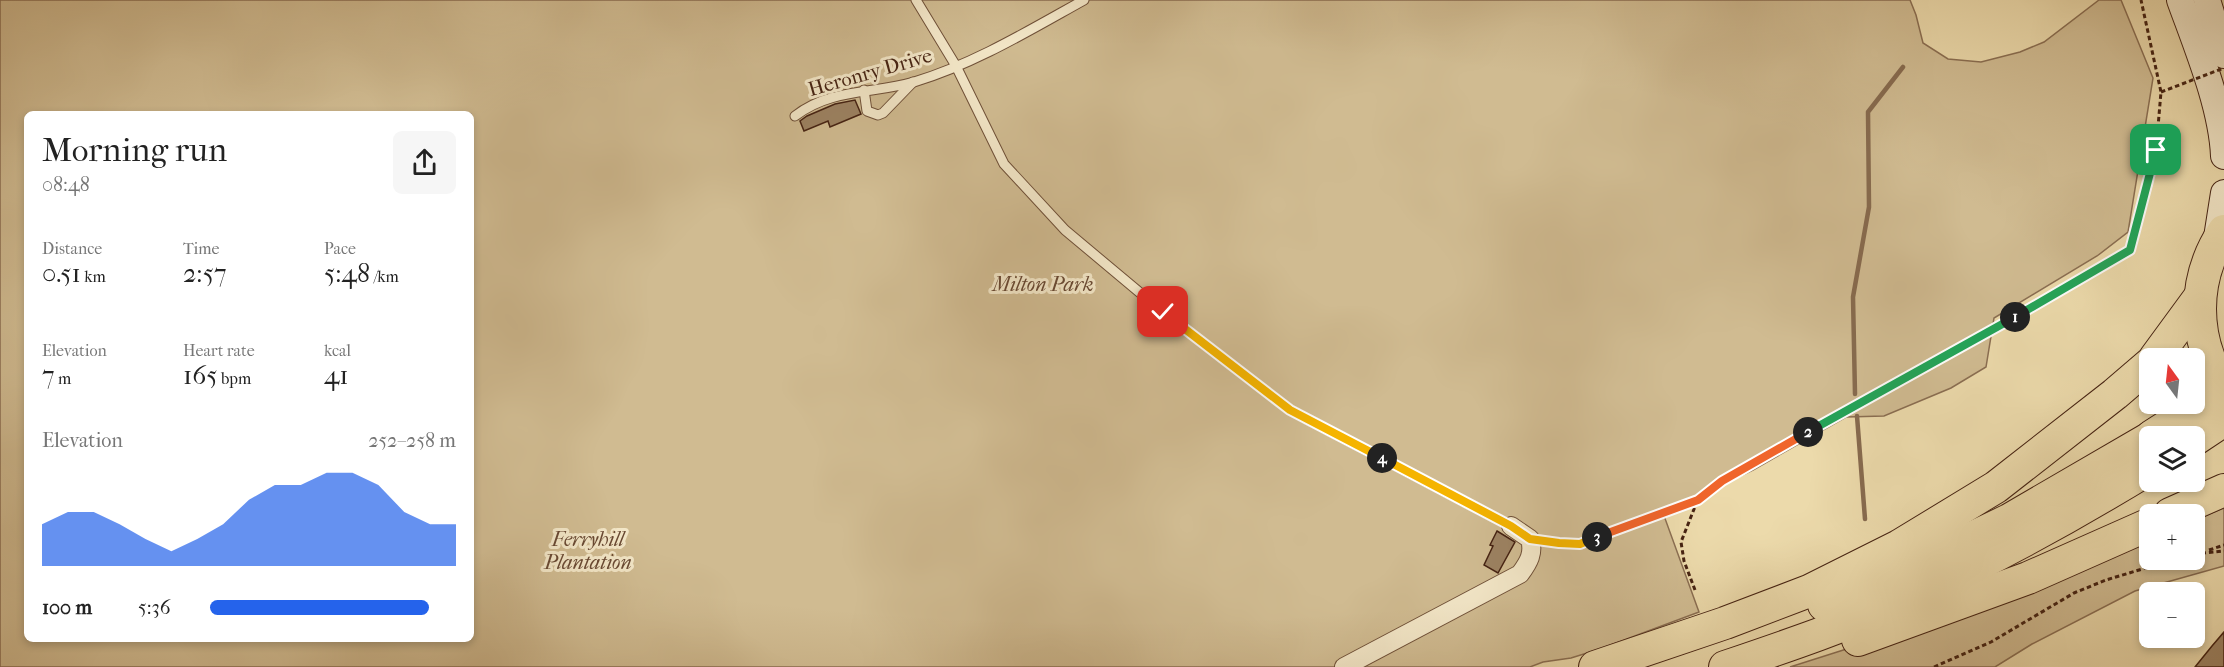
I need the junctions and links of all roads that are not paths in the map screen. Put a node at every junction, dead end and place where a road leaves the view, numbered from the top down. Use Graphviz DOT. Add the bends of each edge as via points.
graph roads {
  1 [pos="916,0"];
  2 [pos="1084,0"];
  3 [pos="2180,0"];
  4 [pos="2208,0"];
  5 [pos="2224,55"];
  6 [pos="956,66"];
  7 [pos="913,82"];
  8 [pos="864,90"];
  9 [pos="795,116"];
  10 [pos="2224,156"];
  11 [pos="2224,194"];
  12 [pos="2220,238"];
  13 [pos="2199,298"];
  14 [pos="2162,348"];
  15 [pos="2139,373"];
  16 [pos="2224,389"];
  17 [pos="2224,420"];
  18 [pos="2169,426"];
  19 [pos="2205,433"];
  20 [pos="2139,445"];
  21 [pos="2139,475"];
  22 [pos="2224,490"];
  23 [pos="2192,504"];
  24 [pos="1511,526"];
  25 [pos="2139,529"];
  26 [pos="1344,667"];
  27 [pos="1595,667"];
  28 [pos="1645,667"];
  29 [pos="1725,667"];
  30 [pos="1767,667"];
  1 -- 6 [label="lane"];
  2 -- 6 [label="lane, Heronry Drive"];
  3 -- 10 [label="street" via="2215,106"];
  4 -- 5 [label="street"];
  6 -- 7 [label="lane, Heronry Drive"];
  6 -- 24 [label="lane" via="1004,164 1065,230 1163,312 1290,410"];
  7 -- 8 [label="lane, Heronry Drive"];
  7 -- 8 [label="lane" via="878,115 867,111"];
  8 -- 9 [label="lane, Heronry Drive" via="809,105"];
  11 -- 12 [label="street"];
  12 -- 13 [label="highway" via="2205,270"];
  13 -- 14 [label="highway"];
  13 -- 16 [label="highway" via="2204,341"];
  15 -- 27 [label="highway" via="1996,487 1899,546 1798,595"];
  16 -- 18 [label="highway"];
  17 -- 19 [label="highway"];
  20 -- 28 [label="highway" via="2009,520 1893,576 1730,640"];
  21 -- 29 [label="highway" via="2018,544 1909,598"];
  22 -- 23 [label="highway"];
  24 -- 26 [label="street" via="1530,539 1533,549 1520,574"];
  25 -- 30 [label="highway" via="2028,578 1827,650"];
}
